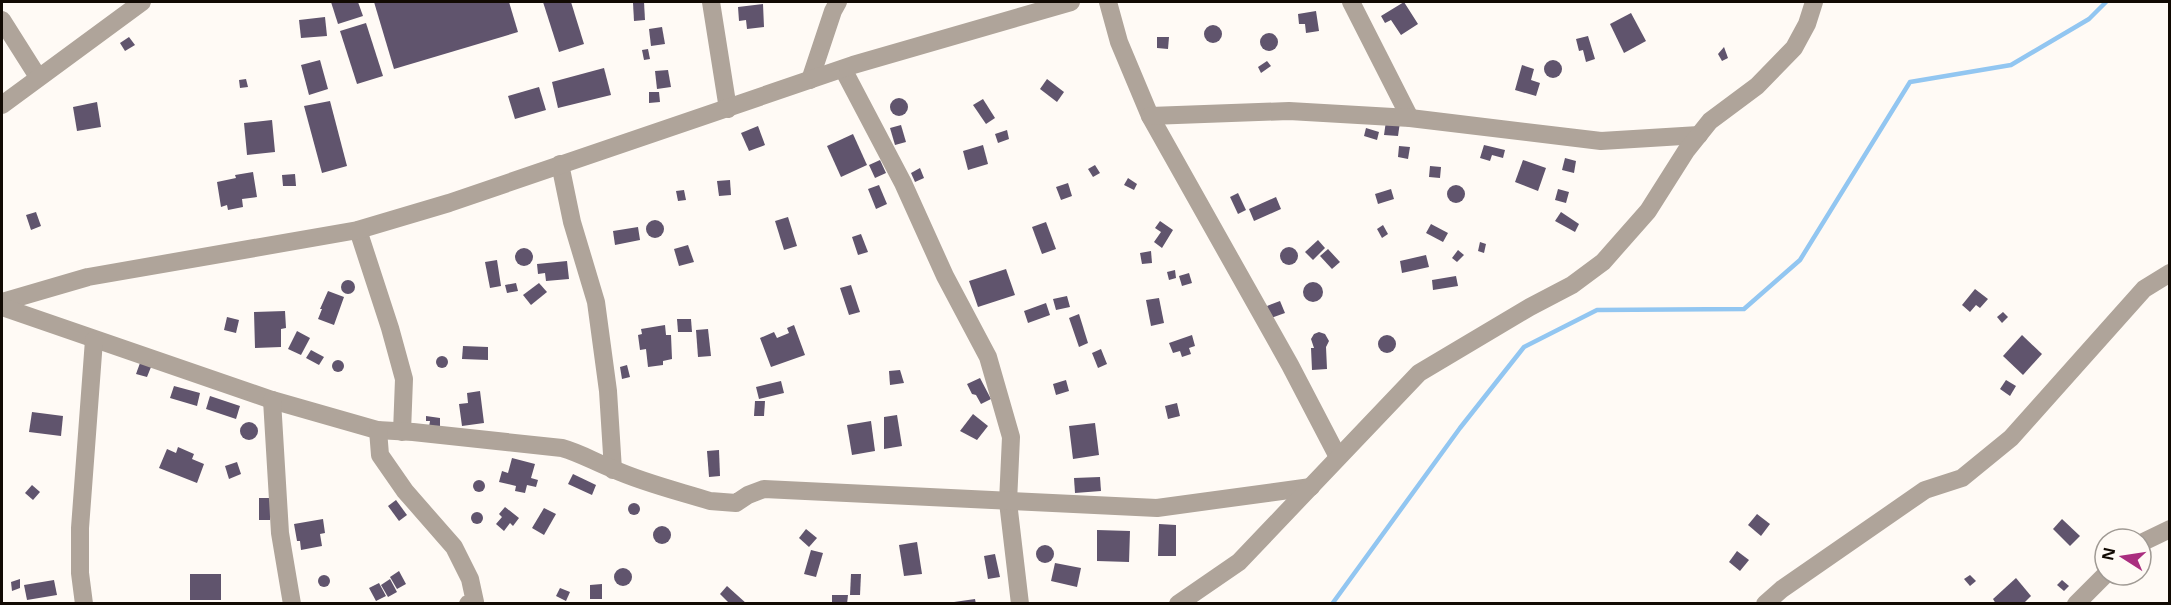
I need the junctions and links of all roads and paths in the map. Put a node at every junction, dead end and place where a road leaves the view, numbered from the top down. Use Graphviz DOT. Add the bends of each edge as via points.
graph roads {
  1 [pos="142,2"];
  2 [pos="711,2"];
  3 [pos="838,2"];
  4 [pos="1071,2"];
  5 [pos="1108,2"];
  6 [pos="1351,2"];
  7 [pos="1814,2"];
  8 [pos="2,20"];
  9 [pos="843,69"];
  10 [pos="38,77"];
  11 [pos="810,80"];
  12 [pos="2,105"];
  13 [pos="728,109"];
  14 [pos="1150,116"];
  15 [pos="1410,118"];
  16 [pos="1699,135"];
  17 [pos="560,164"];
  18 [pos="358,230"];
  19 [pos="2169,273"];
  20 [pos="3,302"];
  21 [pos="94,340"];
  22 [pos="272,400"];
  23 [pos="378,430"];
  24 [pos="402,432"];
  25 [pos="1338,457"];
  26 [pos="613,470"];
  27 [pos="1311,487"];
  28 [pos="1008,502"];
  29 [pos="2169,529"];
  30 [pos="2153,537"];
  31 [pos="2093,587"];
  32 [pos="84,603"];
  33 [pos="292,603"];
  34 [pos="473,603"];
  35 [pos="1020,603"];
  36 [pos="1178,603"];
  37 [pos="1765,603"];
  38 [pos="2076,603"];
  1 -- 10 [label="street"];
  2 -- 13 [label="street"];
  3 -- 11 [label="street"];
  4 -- 9 [label="street"];
  5 -- 14 [label="street" via="1119,42"];
  6 -- 15 [label="street"];
  7 -- 16 [label="street" via="1794,48 1757,86 1710,121"];
  8 -- 10 [label="street"];
  9 -- 11 [label="street"];
  9 -- 28 [label="street" via="988,357 1011,437"];
  10 -- 12 [label="street"];
  11 -- 13 [label="street"];
  13 -- 17 [label="street"];
  14 -- 15 [label="street" via="1289,111"];
  14 -- 25 [label="street"];
  15 -- 16 [label="street" via="1601,141"];
  16 -- 25 [label="street" via="1648,211 1603,262 1572,285 1419,373"];
  17 -- 18 [label="street"];
  17 -- 26 [label="street" via="572,222 596,302"];
  18 -- 20 [label="street" via="88,277"];
  18 -- 24 [label="street" via="404,379"];
  19 -- 37 [label="street" via="2144,289 2011,438 1962,478 1925,490"];
  20 -- 21 [label="street"];
  21 -- 22 [label="street"];
  21 -- 32 [label="street" via="80,528"];
  22 -- 23 [label="street"];
  22 -- 33 [label="street" via="280,533"];
  23 -- 24 [label="street"];
  23 -- 34 [label="street" via="380,455 405,491 454,547 470,579"];
  24 -- 26 [label="street" via="562,448"];
  25 -- 27 [label="street"];
  26 -- 28 [label="street" via="723,504 736,503 764,489"];
  27 -- 28 [label="street" via="1157,508"];
  27 -- 36 [label="street" via="1239,562"];
  28 -- 35 [label="street"];
  29 -- 30 [label="street"];
  31 -- 38 [label="street"];
}
